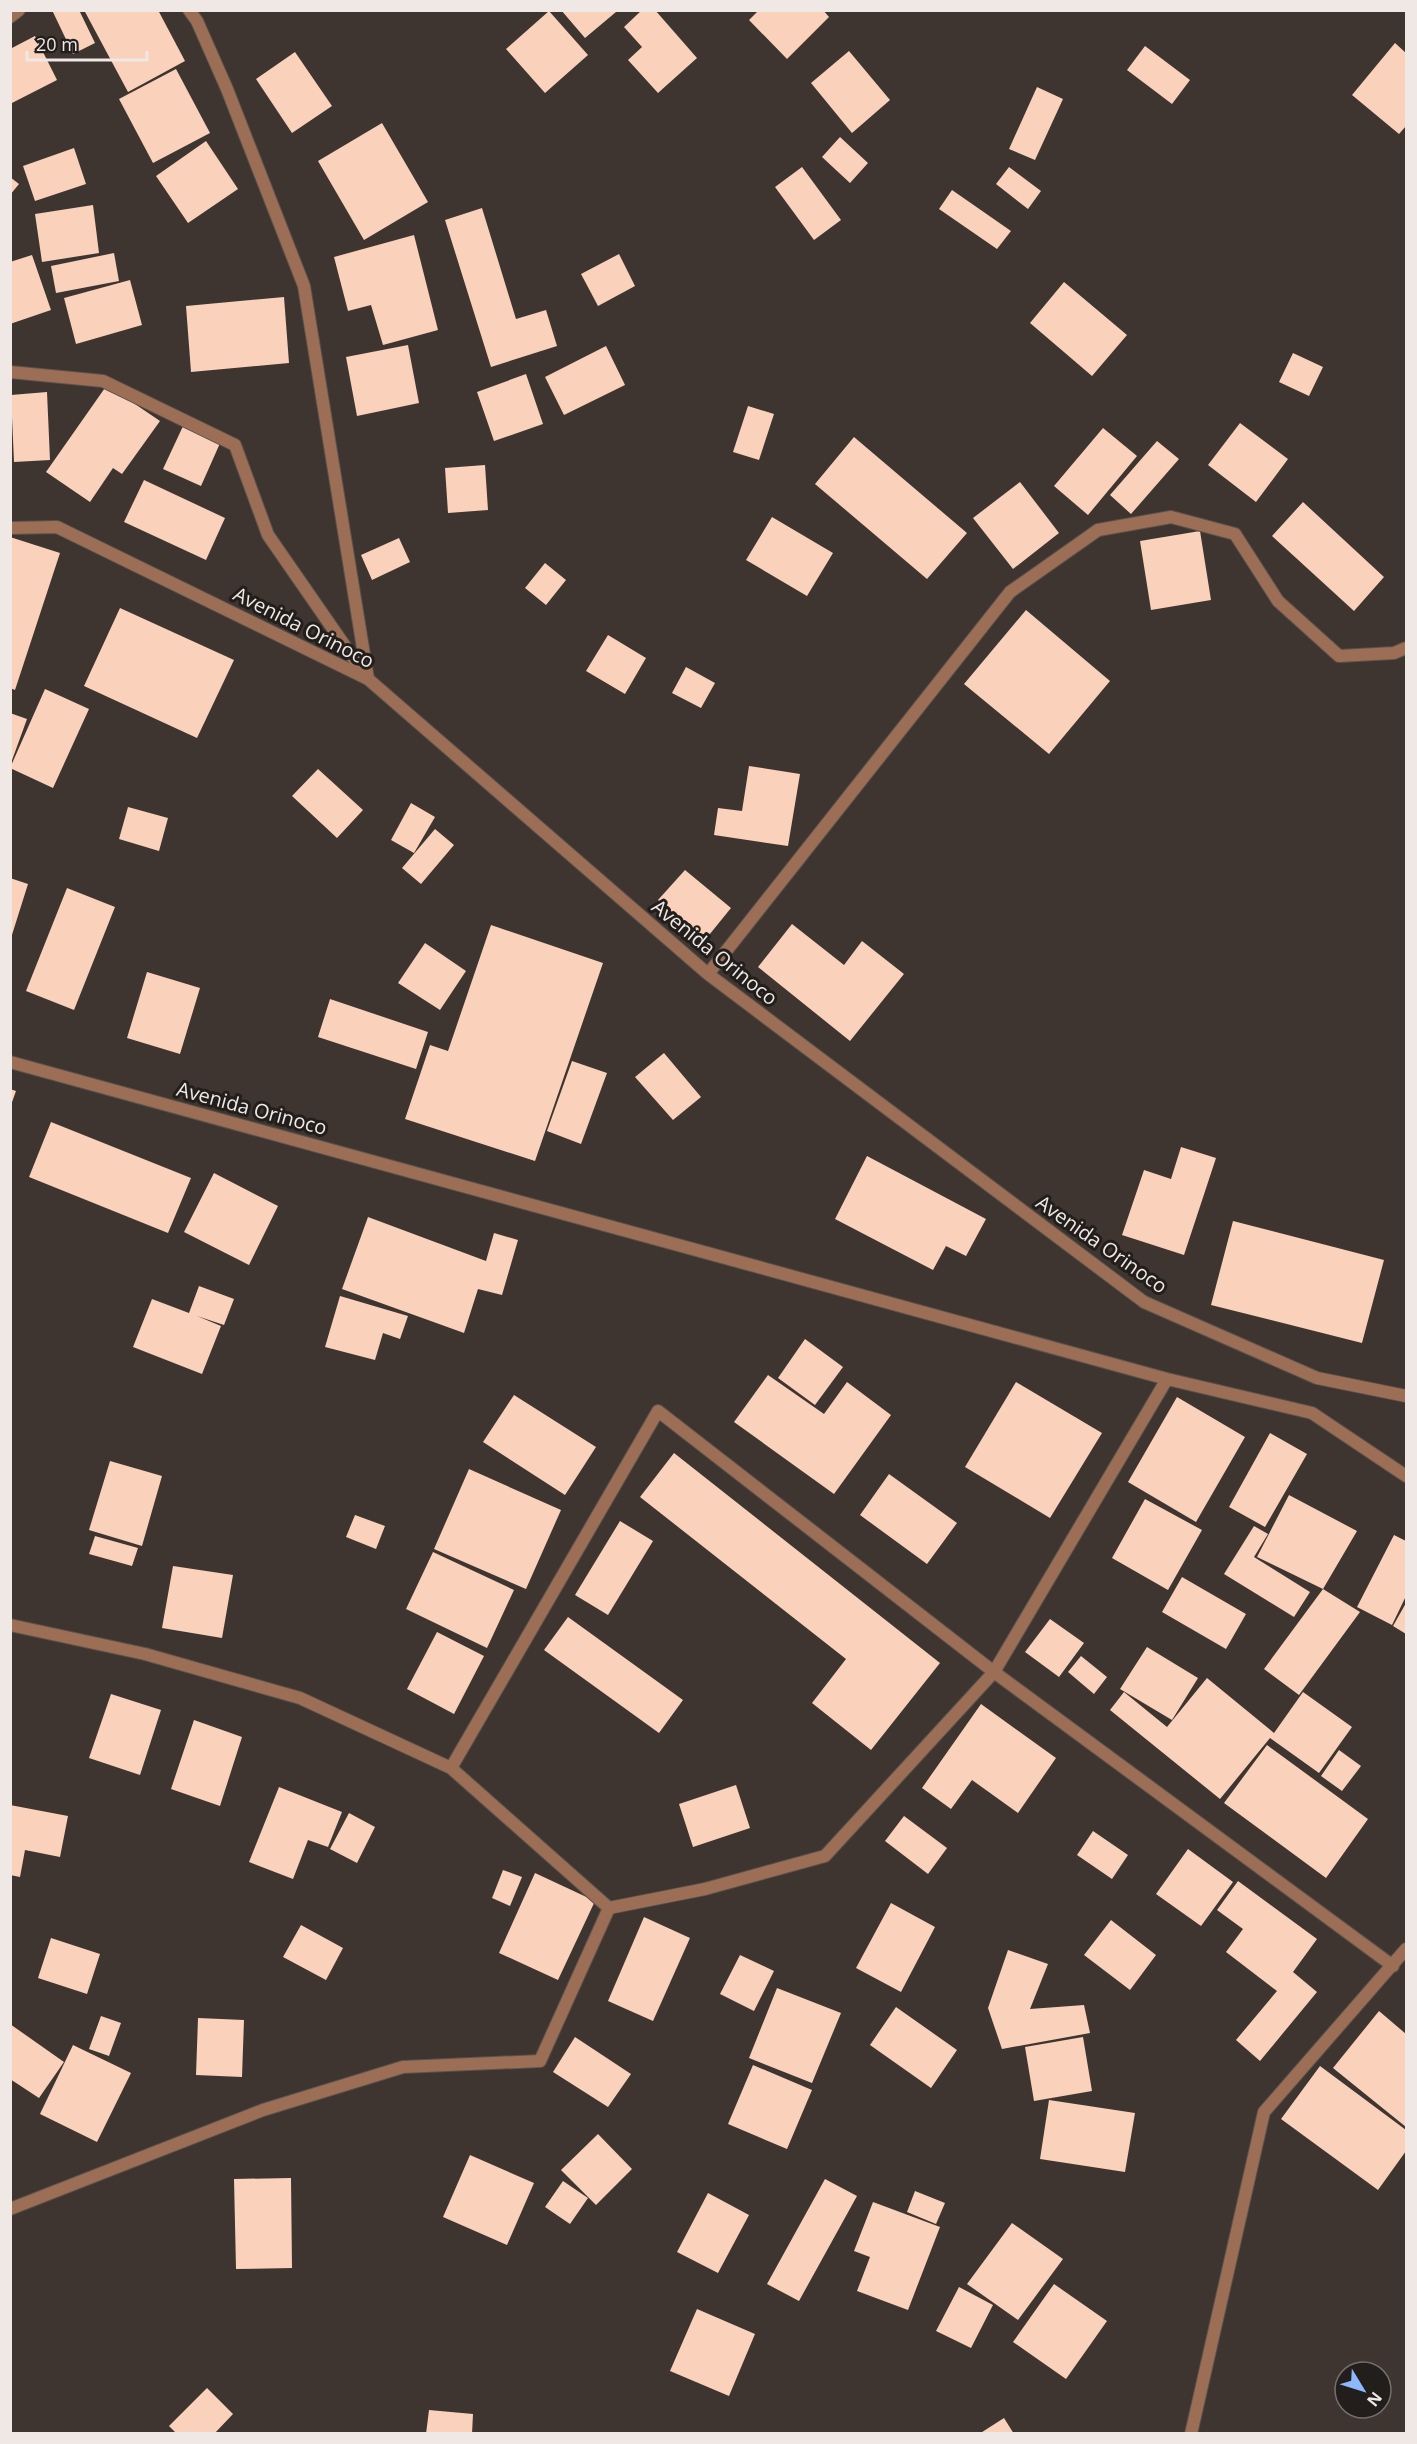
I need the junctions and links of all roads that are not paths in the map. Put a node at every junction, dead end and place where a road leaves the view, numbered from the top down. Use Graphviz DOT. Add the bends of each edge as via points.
graph roads {
  1 [pos="19,10"];
  2 [pos="189,10"];
  3 [pos="10,17"];
  4 [pos="10,372"];
  5 [pos="10,528"];
  6 [pos="1407,648"];
  7 [pos="368,679"];
  8 [pos="708,974"];
  9 [pos="10,1062"];
  10 [pos="1167,1379"];
  11 [pos="1407,1396"];
  12 [pos="1407,1476"];
  13 [pos="10,1625"];
  14 [pos="994,1672"];
  15 [pos="451,1768"];
  16 [pos="609,1908"];
  17 [pos="1407,1949"];
  18 [pos="1393,1966"];
  19 [pos="10,2209"];
  20 [pos="1191,2433"];
  1 -- 3 [label="street"];
  2 -- 7 [label="street" via="226,89 303,286"];
  4 -- 7 [label="street" via="103,381 235,445 268,535"];
  5 -- 7 [label="street, Avenida Orinoco" via="57,527"];
  6 -- 8 [label="street" via="1394,653 1339,656 1278,601 1235,534 1171,517 1098,530 1010,592"];
  7 -- 8 [label="street, Avenida Orinoco"];
  8 -- 11 [label="street, Avenida Orinoco" via="1144,1302 1317,1378"];
  9 -- 10 [label="street, Avenida Orinoco"];
  10 -- 12 [label="street, Avenida Orinoco" via="1312,1413"];
  10 -- 14 [label="street"];
  13 -- 15 [label="street" via="145,1654 300,1698"];
  14 -- 15 [label="street" via="658,1411"];
  14 -- 16 [label="street" via="825,1856 705,1889"];
  14 -- 18 [label="street"];
  15 -- 16 [label="street"];
  16 -- 19 [label="street" via="540,2061 403,2067 263,2110"];
  17 -- 18 [label="street"];
  18 -- 20 [label="street" via="1264,2112"];
}
